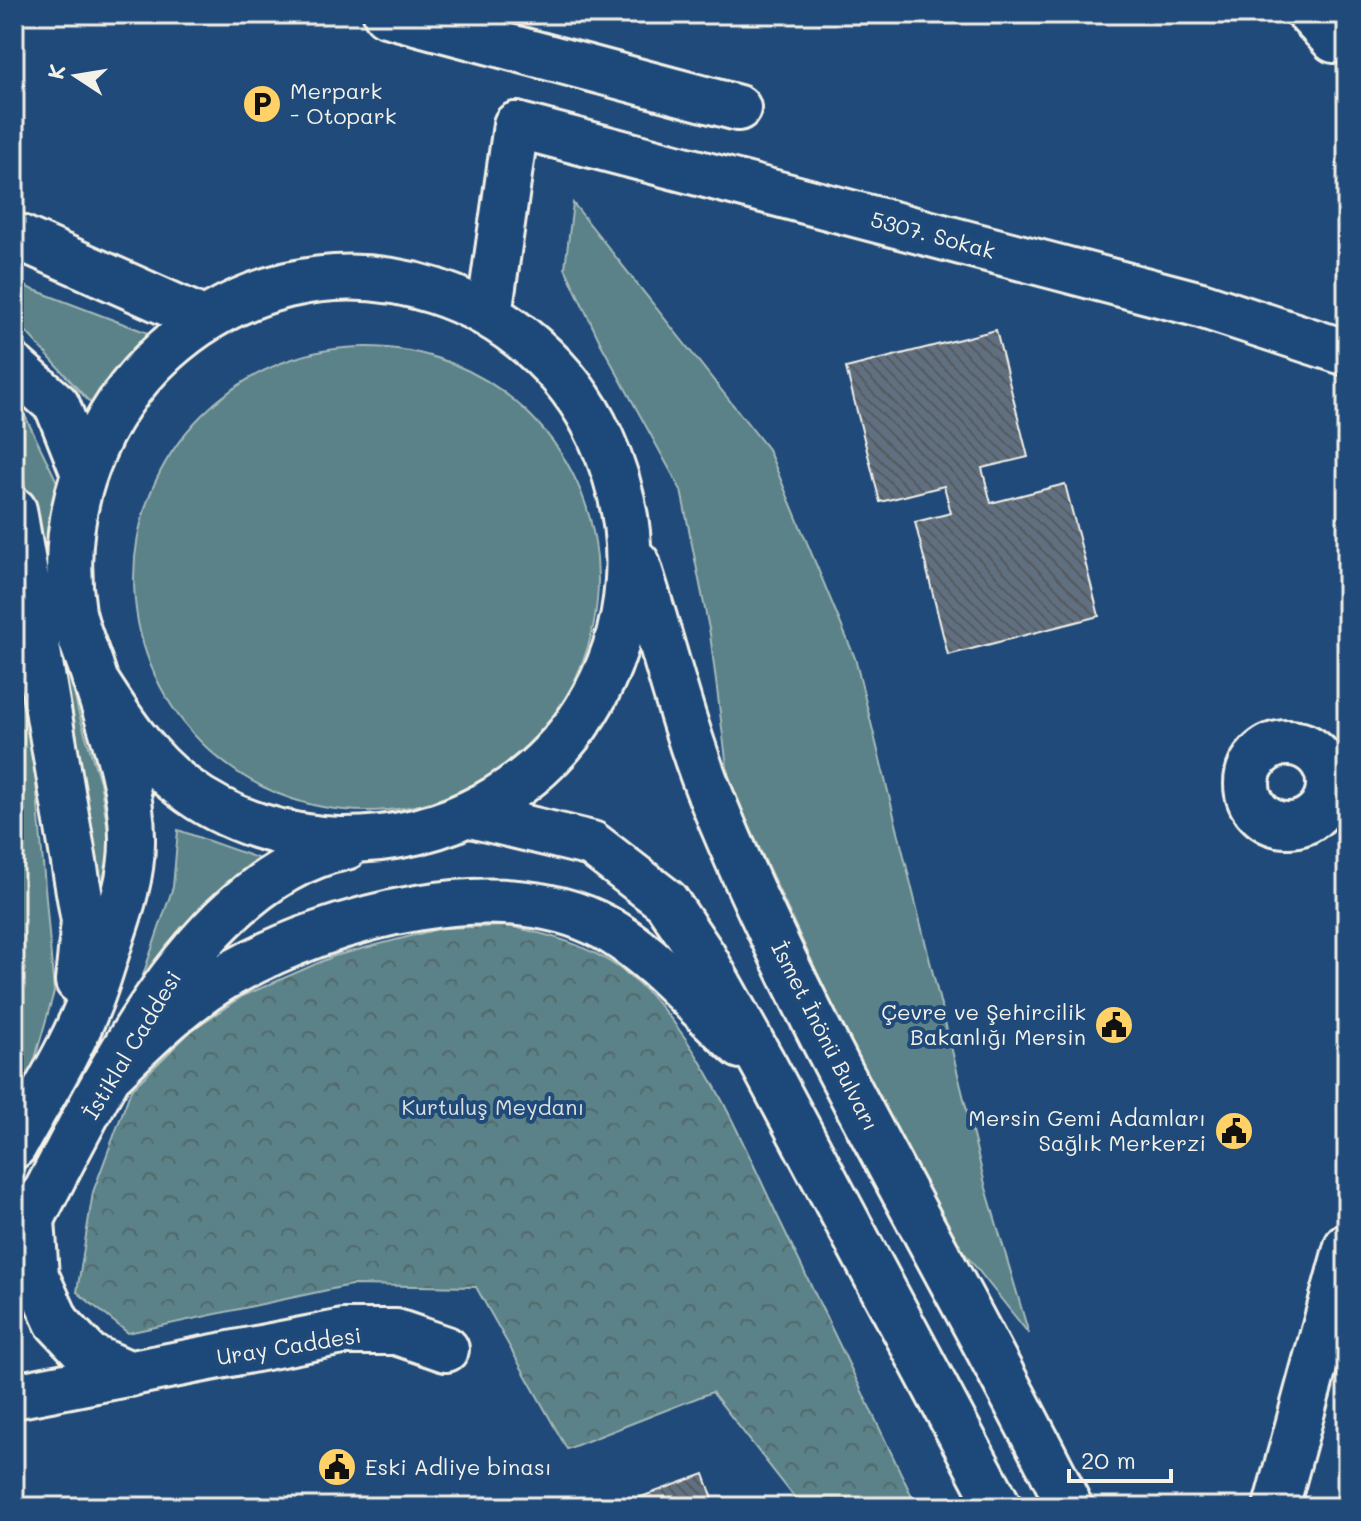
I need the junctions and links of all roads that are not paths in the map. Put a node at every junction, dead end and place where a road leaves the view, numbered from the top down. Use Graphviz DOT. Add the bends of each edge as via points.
graph roads {
  1 [pos="386,14"];
  2 [pos="738,108"];
  3 [pos="14,235"];
  4 [pos="489,315"];
  5 [pos="203,319"];
  6 [pos="1346,351"];
  7 [pos="14,367"];
  8 [pos="83,471"];
  9 [pos="14,510"];
  10 [pos="630,544"];
  11 [pos="97,683"];
  12 [pos="471,815"];
  13 [pos="380,840"];
  14 [pos="73,1035"];
  15 [pos="765,1067"];
  16 [pos="113,1071"];
  17 [pos="19,1121"];
  18 [pos="23,1237"];
  19 [pos="1347,1246"];
  20 [pos="446,1349"];
  21 [pos="130,1374"];
  22 [pos="14,1396"];
  23 [pos="999,1507"];
  24 [pos="1070,1507"];
  25 [pos="1276,1507"];
  1 -- 2 [label="main road"];
  3 -- 5 [label="main road"];
  4 -- 5 [label="main road" via="459,300 396,282 329,279 263,291"];
  4 -- 6 [label="main road, 5307. Sokak" via="516,125 1201,305"];
  4 -- 10 [label="main road" via="545,357 589,411 618,475"];
  5 -- 8 [label="main road" via="143,370 111,412"];
  7 -- 8 [label="main road" via="57,405"];
  8 -- 11 [label="main road" via="69,542 74,614"];
  9 -- 14 [label="main road" via="84,921"];
  10 -- 12 [label="main road" via="626,610 600,685 573,731 527,779"];
  10 -- 24 [label="main road, İsmet İnönü Bulvarı" via="713,801 812,1015"];
  11 -- 13 [label="main road" via="134,741 196,795 244,822 311,840"];
  11 -- 14 [label="main road" via="121,768 133,841 125,898 88,1007"];
  12 -- 13 [label="main road"];
  12 -- 15 [label="main road" via="592,844 666,901"];
  13 -- 16 [label="main road, İstiklal Caddesi" via="318,852 279,872 230,912 175,970"];
  14 -- 17 [label="main road"];
  15 -- 16 [label="main road" via="655,963 612,932 566,911 510,900 438,903 326,932 231,974 176,1010"];
  15 -- 23 [label="main road"];
  16 -- 18 [label="main road, İstiklal Caddesi"];
  18 -- 21 [label="main road" via="57,1322 89,1356"];
  19 -- 25 [label="main road"];
  20 -- 21 [label="main road, Uray Caddesi" via="396,1332 343,1332"];
  21 -- 22 [label="main road, Uray Caddesi"];
}
